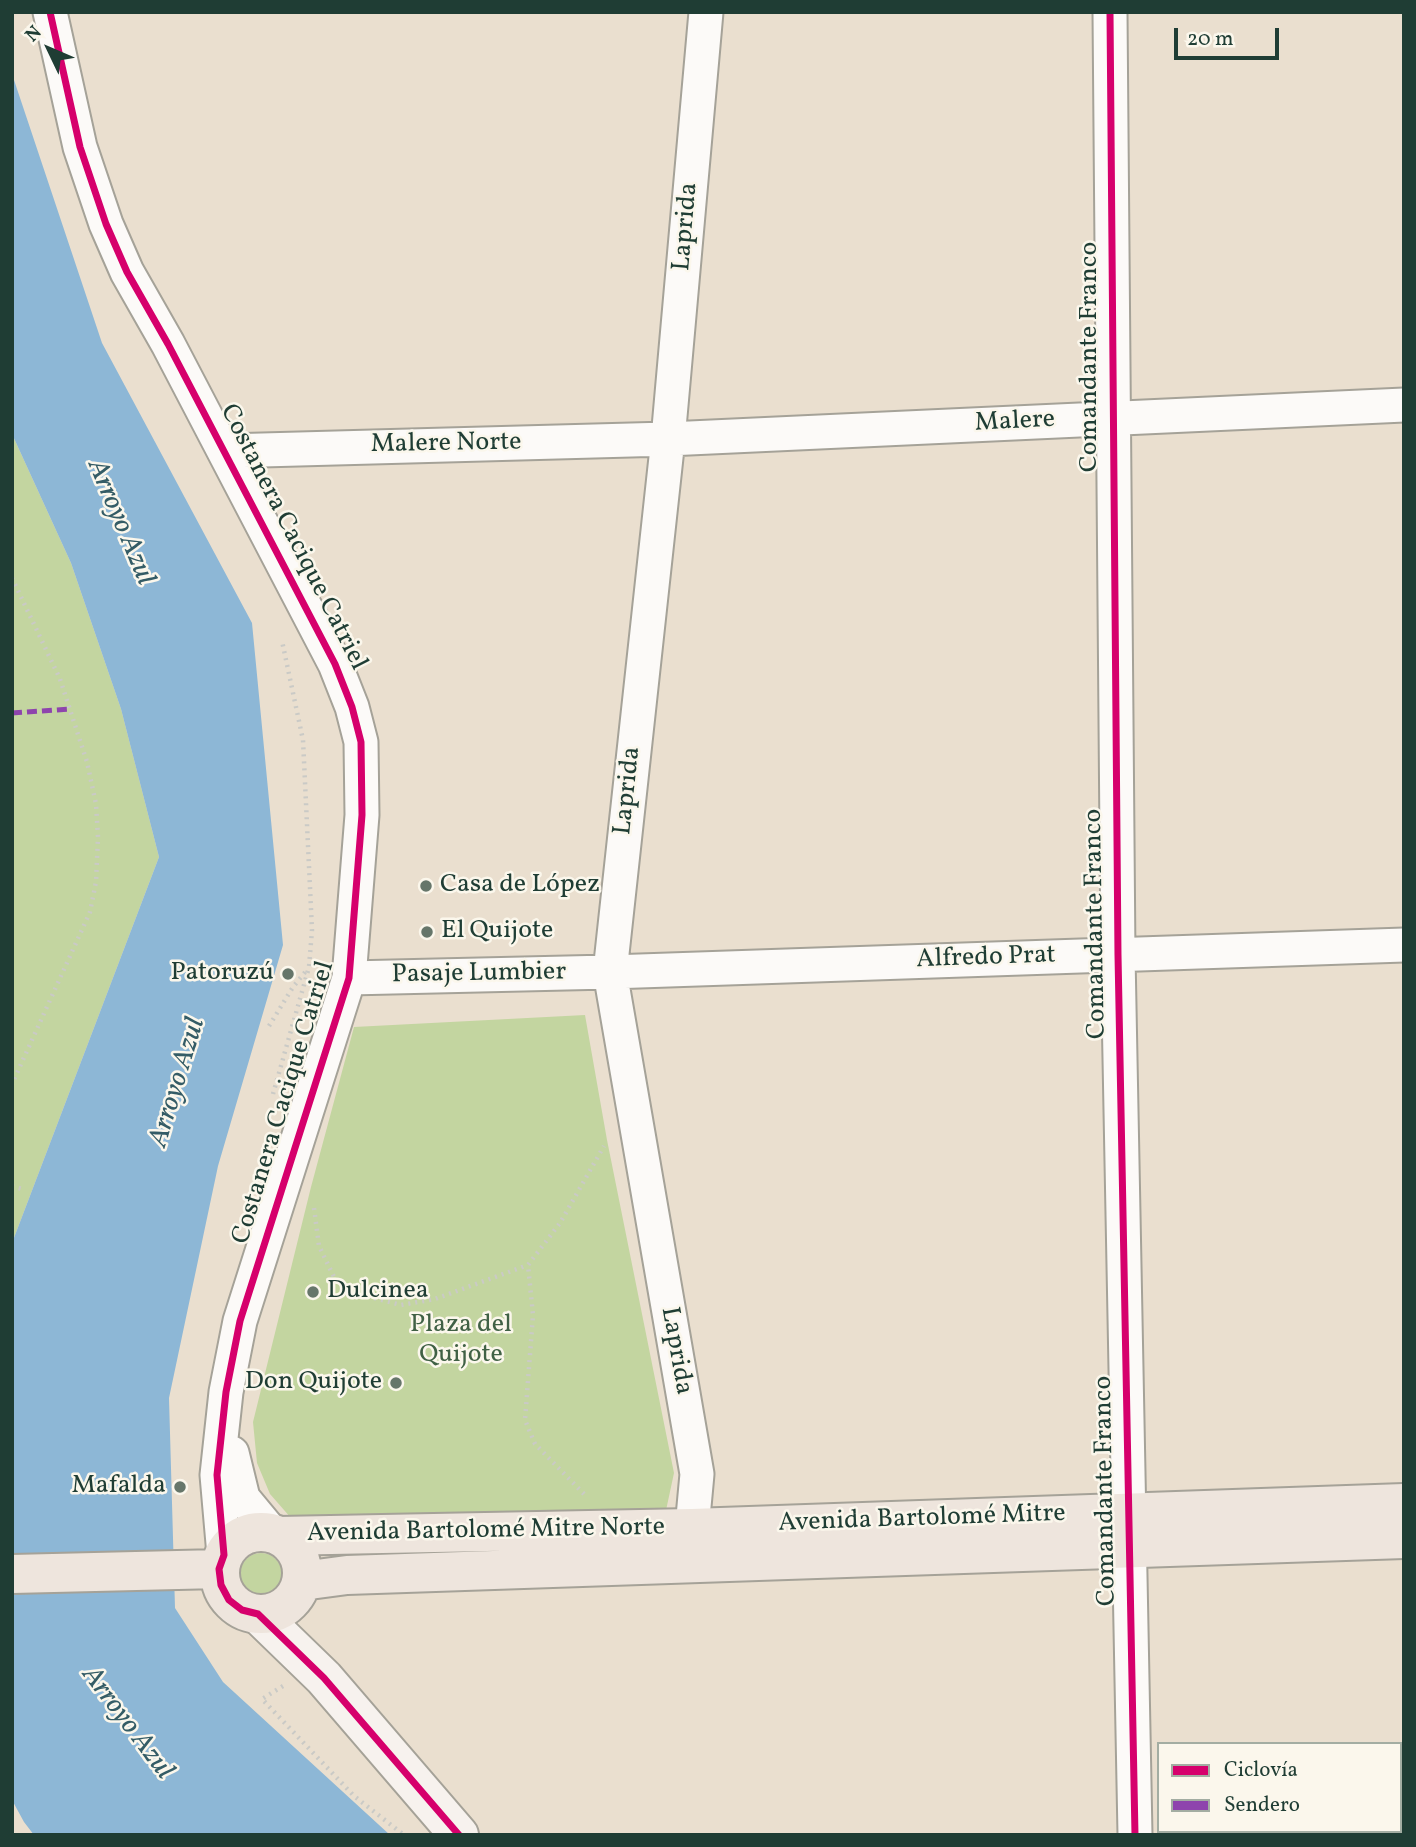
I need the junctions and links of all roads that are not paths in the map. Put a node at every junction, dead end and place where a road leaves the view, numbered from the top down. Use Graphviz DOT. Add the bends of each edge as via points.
graph roads {
  1 [pos="50,12"];
  2 [pos="706,12"];
  3 [pos="1110,12"];
  4 [pos="1404,405"];
  5 [pos="1112,418"];
  6 [pos="668,439"];
  7 [pos="225,451"];
  8 [pos="1404,945"];
  9 [pos="1118,955"];
  10 [pos="610,972"];
  11 [pos="349,978"];
  12 [pos="226,1392"];
  13 [pos="1404,1503"];
  14 [pos="1128,1531"];
  15 [pos="276,1534"];
  16 [pos="1404,1539"];
  17 [pos="695,1546"];
  18 [pos="209,1565"];
  19 [pos="12,1574"];
  20 [pos="302,1581"];
  21 [pos="258,1614"];
  22 [pos="458,1835"];
  23 [pos="1135,1835"];
  1 -- 7 [label="street, Costanera Cacique Catriel" via="80,147 106,224 127,272"];
  2 -- 6 [label="street, Laprida"];
  3 -- 5 [label="street, Comandante Franco"];
  4 -- 5 [label="street, Malere"];
  5 -- 6 [label="street, Malere"];
  5 -- 9 [label="street, Comandante Franco"];
  6 -- 7 [label="street, Malere Norte"];
  6 -- 10 [label="street, Laprida"];
  7 -- 11 [label="street, Costanera Cacique Catriel" via="335,664 361,742 362,816"];
  8 -- 9 [label="street, Alfredo Prat"];
  9 -- 10 [label="street, Alfredo Prat"];
  9 -- 14 [label="street, Comandante Franco"];
  10 -- 11 [label="street, Pasaje Lumbier"];
  10 -- 17 [label="street, Laprida" via="698,1474"];
  11 -- 12 [label="street, Costanera Cacique Catriel" via="240,1321"];
  12 -- 15 [label="street, Costanera Cacique Catriel" via="233,1460 243,1498"];
  12 -- 18 [label="street, Costanera Cacique Catriel"];
  13 -- 14 [label="main road, Avenida Bartolomé Mitre"];
  14 -- 16 [label="main road, Avenida Bartolomé Mitre"];
  14 -- 17 [label="main road, Avenida Bartolomé Mitre"];
  14 -- 23 [label="street, Comandante Franco"];
  15 -- 17 [label="main road, Avenida Bartolomé Mitre Norte"];
  15 -- 18 [label="main road, Avenida Bartolomé Mitre Norte" via="256,1531 240,1536"];
  15 -- 20 [label="main road, Avenida Bartolomé Mitre Norte" via="297,1552"];
  17 -- 20 [label="main road, Avenida Bartolomé Mitre Norte"];
  18 -- 19 [label="main road"];
  18 -- 21 [label="main road" via="229,1600"];
  20 -- 21 [label="main road, Avenida Bartolomé Mitre Norte" via="287,1604 275,1612"];
  21 -- 22 [label="main road" via="313,1666"];
}
